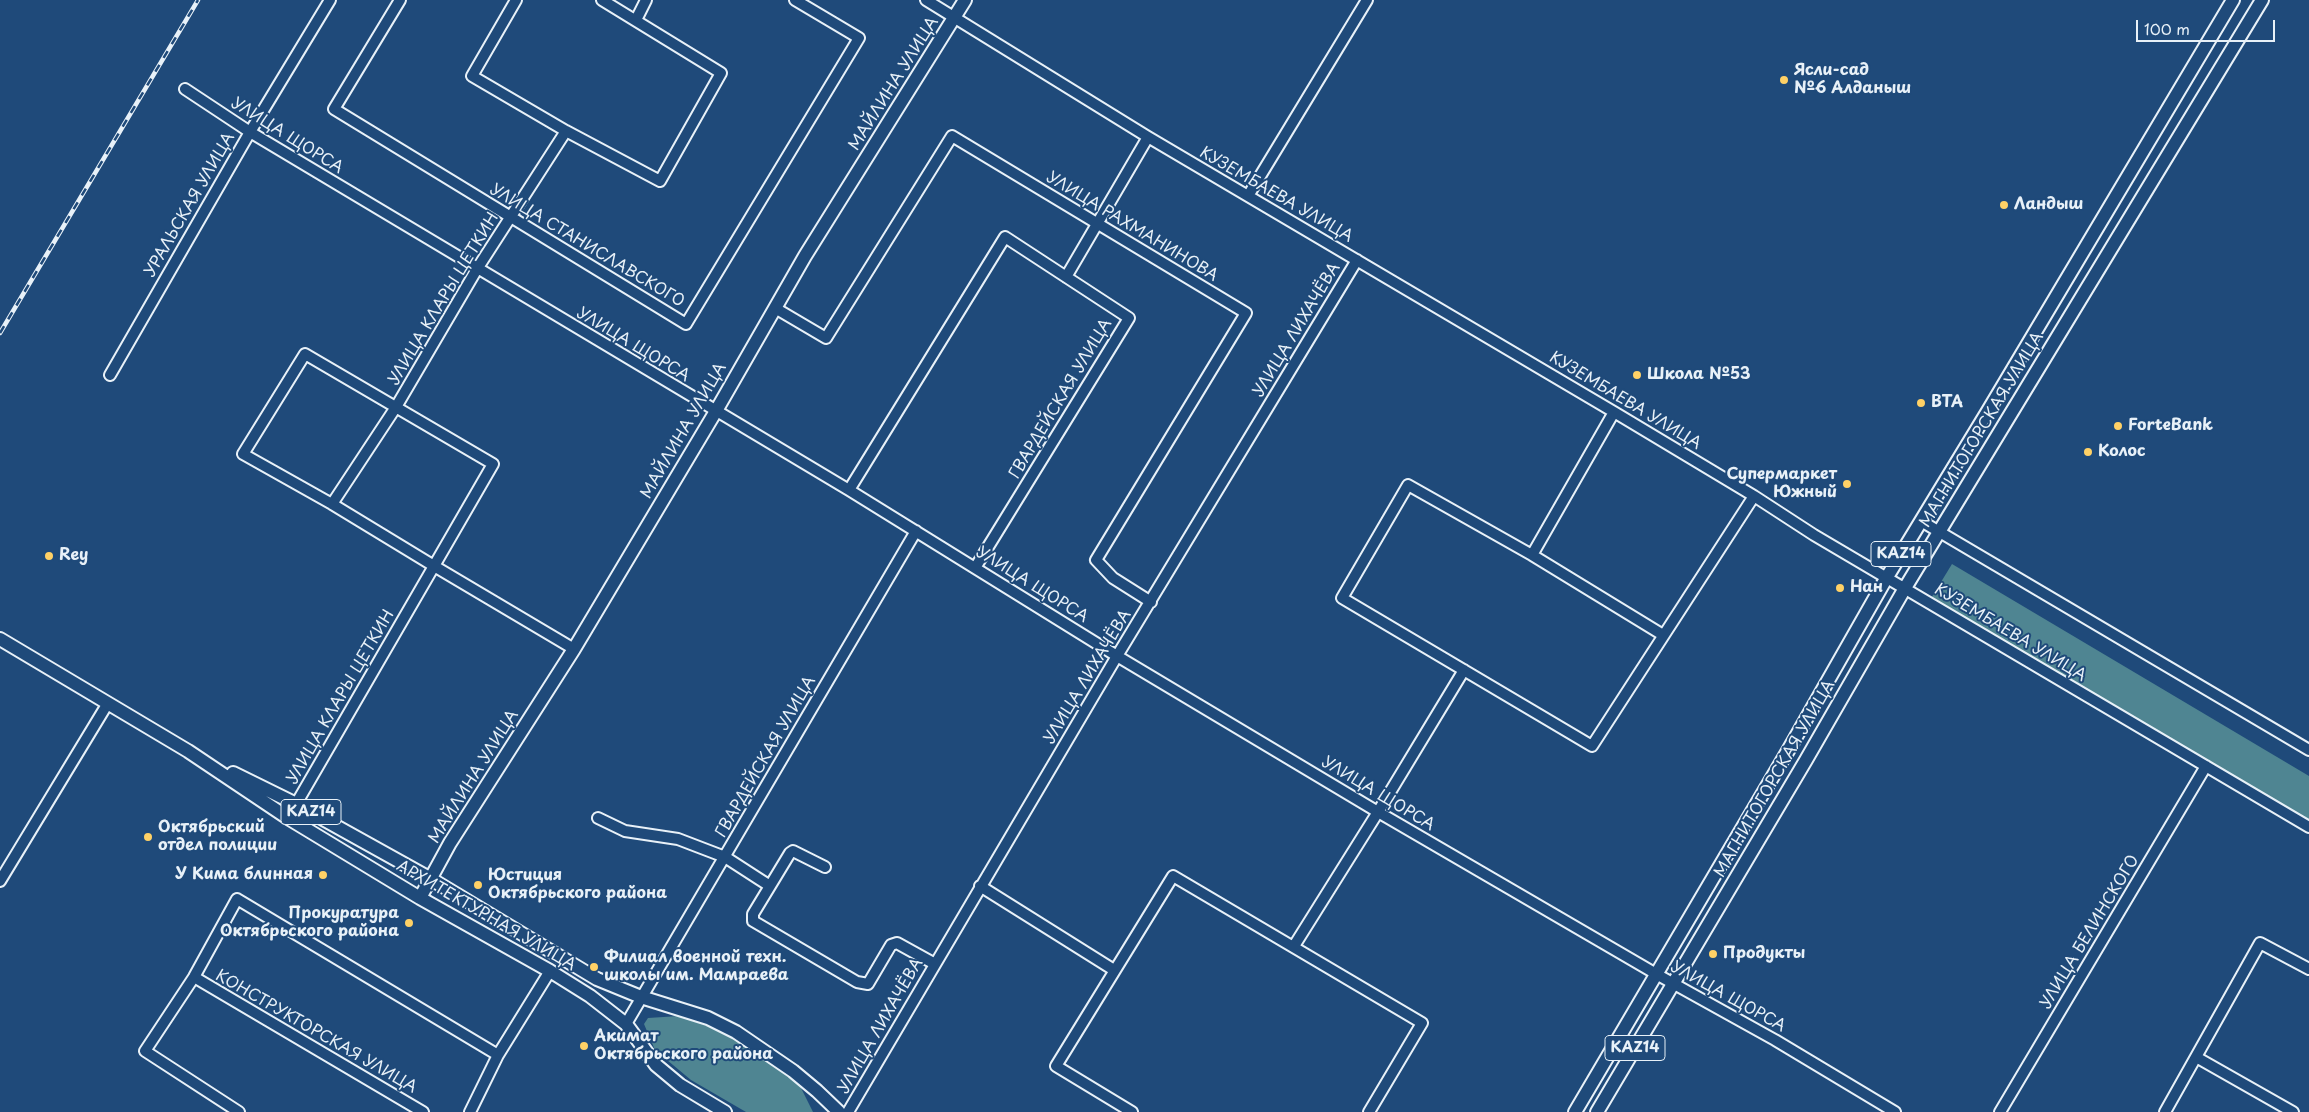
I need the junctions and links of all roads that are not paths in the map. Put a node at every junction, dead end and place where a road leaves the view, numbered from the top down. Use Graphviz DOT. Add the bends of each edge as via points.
graph roads {
  1 [pos="330,0"];
  2 [pos="400,0"];
  3 [pos="516,0"];
  4 [pos="602,0"];
  5 [pos="646,0"];
  6 [pos="795,0"];
  7 [pos="926,0"];
  8 [pos="965,0"];
  9 [pos="1367,0"];
  10 [pos="2233,0"];
  11 [pos="2262,0"];
  12 [pos="955,17"];
  13 [pos="636,20"];
  14 [pos="184,89"];
  15 [pos="566,131"];
  16 [pos="250,132"];
  17 [pos="1148,137"];
  18 [pos="1248,196"];
  19 [pos="511,217"];
  20 [pos="1097,224"];
  21 [pos="1356,260"];
  22 [pos="477,269"];
  23 [pos="1066,277"];
  24 [pos="775,308"];
  25 [pos="110,375"];
  26 [pos="396,407"];
  27 [pos="716,411"];
  28 [pos="1614,412"];
  29 [pos="849,490"];
  30 [pos="1754,496"];
  31 [pos="332,504"];
  32 [pos="1921,521"];
  33 [pos="916,531"];
  34 [pos="1940,532"];
  35 [pos="1532,555"];
  36 [pos="434,566"];
  37 [pos="975,568"];
  38 [pos="1887,577"];
  39 [pos="1905,588"];
  40 [pos="1151,602"];
  41 [pos="1662,635"];
  42 [pos="0,639"];
  43 [pos="574,649"];
  44 [pos="1117,656"];
  45 [pos="1464,670"];
  46 [pos="108,703"];
  47 [pos="2309,750"];
  48 [pos="188,751"];
  49 [pos="2206,766"];
  50 [pos="296,804"];
  51 [pos="1378,812"];
  52 [pos="288,818"];
  53 [pos="598,818"];
  54 [pos="2309,827"];
  55 [pos="725,858"];
  56 [pos="825,867"];
  57 [pos="431,879"];
  58 [pos="0,881"];
  59 [pos="770,886"];
  60 [pos="980,886"];
  61 [pos="420,898"];
  62 [pos="1294,946"];
  63 [pos="935,964"];
  64 [pos="550,970"];
  65 [pos="1114,970"];
  66 [pos="2309,970"];
  67 [pos="1658,975"];
  68 [pos="194,977"];
  69 [pos="1674,983"];
  70 [pos="641,997"];
  71 [pos="626,1024"];
  72 [pos="498,1056"];
  73 [pos="2196,1057"];
  74 [pos="239,1112"];
  75 [pos="423,1112"];
  76 [pos="470,1112"];
  77 [pos="725,1112"];
  78 [pos="839,1112"];
  79 [pos="848,1112"];
  80 [pos="1132,1112"];
  81 [pos="1369,1112"];
  82 [pos="1576,1112"];
  83 [pos="1597,1112"];
  84 [pos="1895,1112"];
  85 [pos="2000,1112"];
  86 [pos="2165,1112"];
  87 [pos="2293,1112"];
  1 -- 16 [label="street, УРАЛЬСКАЯ УЛИЦА"];
  2 -- 19 [label="street, УЛИЦА СТАНИСЛАВСКОГО" via="334,109"];
  3 -- 15 [label="street" via="472,76"];
  4 -- 13 [label="street"];
  5 -- 13 [label="street"];
  6 -- 19 [label="street, УЛИЦА СТАНИСЛАВСКОГО" via="859,38 686,324"];
  7 -- 12 [label="street, КУЗЕМБАЕВА УЛИЦА"];
  8 -- 12 [label="main road, МАЙЛИНА УЛИЦА"];
  9 -- 18 [label="street"];
  10 -- 32 [label="main road, МАГНИТОГОРСКАЯ УЛИЦА / KAZ14"];
  11 -- 34 [label="main road, МАГНИТОГОРСКАЯ УЛИЦА / KAZ14"];
  12 -- 17 [label="street, КУЗЕМБАЕВА УЛИЦА"];
  12 -- 24 [label="main road, МАЙЛИНА УЛИЦА"];
  13 -- 15 [label="street" via="721,73 660,181"];
  14 -- 16 [label="street, УЛИЦА ЩОРСА"];
  15 -- 19 [label="street, УЛИЦА КЛАРЫ ЦЕТКИН"];
  16 -- 22 [label="street, УЛИЦА ЩОРСА"];
  16 -- 25 [label="street, УРАЛЬСКАЯ УЛИЦА"];
  17 -- 18 [label="street, КУЗЕМБАЕВА УЛИЦА"];
  17 -- 20 [label="street"];
  18 -- 21 [label="street, КУЗЕМБАЕВА УЛИЦА"];
  19 -- 22 [label="street, УЛИЦА КЛАРЫ ЦЕТКИН"];
  20 -- 23 [label="street"];
  20 -- 24 [label="street, УЛИЦА РАХМАНИНОВА" via="952,136 826,338"];
  20 -- 40 [label="street, УЛИЦА РАХМАНИНОВА" via="1246,314 1096,560 1114,578"];
  21 -- 28 [label="street, КУЗЕМБАЕВА УЛИЦА"];
  21 -- 40 [label="street, УЛИЦА ЛИХАЧЁВА"];
  22 -- 26 [label="street, УЛИЦА КЛАРЫ ЦЕТКИН"];
  22 -- 27 [label="street, УЛИЦА ЩОРСА"];
  23 -- 29 [label="street, ГВАРДЕЙСКАЯ УЛИЦА" via="1005,237"];
  23 -- 37 [label="street, ГВАРДЕЙСКАЯ УЛИЦА" via="1128,318"];
  24 -- 27 [label="main road, МАЙЛИНА УЛИЦА"];
  26 -- 31 [label="street, УЛИЦА КЛАРЫ ЦЕТКИН"];
  26 -- 31 [label="street, УЛИЦА КЛАРЫ ЦЕТКИН" via="305,354 243,454"];
  26 -- 36 [label="street, УЛИЦА КЛАРЫ ЦЕТКИН" via="493,464"];
  27 -- 29 [label="street, УЛИЦА ЩОРСА"];
  27 -- 43 [label="main road, МАЙЛИНА УЛИЦА"];
  28 -- 30 [label="street, КУЗЕМБАЕВА УЛИЦА"];
  28 -- 35 [label="street"];
  29 -- 33 [label="street, УЛИЦА ЩОРСА"];
  30 -- 38 [label="street, КУЗЕМБАЕВА УЛИЦА"];
  30 -- 41 [label="street"];
  31 -- 36 [label="street, УЛИЦА КЛАРЫ ЦЕТКИН"];
  32 -- 34 [label="street"];
  32 -- 38 [label="main road, МАГНИТОГОРСКАЯ УЛИЦА / KAZ14"];
  33 -- 37 [label="street, УЛИЦА ЩОРСА"];
  33 -- 55 [label="street, ГВАРДЕЙСКАЯ УЛИЦА"];
  34 -- 39 [label="main road, МАГНИТОГОРСКАЯ УЛИЦА / KAZ14"];
  34 -- 47 [label="street"];
  35 -- 41 [label="street"];
  35 -- 45 [label="street" via="1408,485 1342,598"];
  36 -- 43 [label="street, УЛИЦА КЛАРЫ ЦЕТКИН"];
  36 -- 50 [label="street, УЛИЦА КЛАРЫ ЦЕТКИН"];
  37 -- 44 [label="street, УЛИЦА ЩОРСА"];
  38 -- 39 [label="street, КУЗЕМБАЕВА УЛИЦА"];
  38 -- 67 [label="main road, МАГНИТОГОРСКАЯ УЛИЦА / KAZ14"];
  39 -- 49 [label="street, КУЗЕМБАЕВА УЛИЦА"];
  39 -- 69 [label="main road, МАГНИТОГОРСКАЯ УЛИЦА / KAZ14"];
  40 -- 44 [label="street, УЛИЦА ЛИХАЧЁВА"];
  41 -- 45 [label="street" via="1592,746"];
  42 -- 46 [label="main road, АРХИТЕКТУРНАЯ УЛИЦА / KAZ14"];
  43 -- 57 [label="main road, МАЙЛИНА УЛИЦА" via="450,843"];
  44 -- 51 [label="street, УЛИЦА ЩОРСА"];
  44 -- 60 [label="street, УЛИЦА ЛИХАЧЁВА"];
  45 -- 51 [label="street"];
  46 -- 48 [label="main road, АРХИТЕКТУРНАЯ УЛИЦА / KAZ14"];
  46 -- 58 [label="street"];
  48 -- 50 [label="main road, АРХИТЕКТУРНАЯ УЛИЦА / KAZ14"];
  48 -- 52 [label="main road, АРХИТЕКТУРНАЯ УЛИЦА / KAZ14"];
  49 -- 54 [label="street, КУЗЕМБАЕВА УЛИЦА"];
  49 -- 85 [label="street, УЛИЦА БЕЛИНСКОГО"];
  50 -- 52 [label="street, УЛИЦА КЛАРЫ ЦЕТКИН"];
  50 -- 57 [label="main road, АРХИТЕКТУРНАЯ УЛИЦА / KAZ14"];
  51 -- 62 [label="street"];
  51 -- 67 [label="street, УЛИЦА ЩОРСА"];
  52 -- 61 [label="main road, АРХИТЕКТУРНАЯ УЛИЦА / KAZ14"];
  53 -- 55 [label="street" via="625,831 678,839"];
  55 -- 59 [label="street"];
  55 -- 70 [label="street, ГВАРДЕЙСКАЯ УЛИЦА"];
  56 -- 59 [label="street" via="793,851"];
  57 -- 61 [label="main road, МАЙЛИНА УЛИЦА"];
  57 -- 70 [label="main road, АРХИТЕКТУРНАЯ УЛИЦА / KAZ14" via="597,979"];
  59 -- 63 [label="street" via="752,914 753,921 857,982 868,984 890,945 896,943"];
  60 -- 63 [label="street, УЛИЦА ЛИХАЧЁВА"];
  60 -- 65 [label="street"];
  61 -- 64 [label="main road, АРХИТЕКТУРНАЯ УЛИЦА / KAZ14"];
  62 -- 65 [label="street" via="1173,876"];
  62 -- 81 [label="street" via="1422,1023"];
  63 -- 79 [label="street, УЛИЦА ЛИХАЧЁВА"];
  64 -- 71 [label="main road, АРХИТЕКТУРНАЯ УЛИЦА / KAZ14"];
  64 -- 72 [label="street"];
  65 -- 80 [label="street" via="1056,1066"];
  66 -- 73 [label="street" via="2260,943"];
  67 -- 69 [label="street, УЛИЦА ЩОРСА"];
  67 -- 82 [label="main road, МАГНИТОГОРСКАЯ УЛИЦА / KAZ14"];
  68 -- 72 [label="street" via="236,899"];
  68 -- 74 [label="street" via="145,1051"];
  68 -- 75 [label="street, КОНСТРУКТОРСКАЯ УЛИЦА"];
  69 -- 83 [label="main road, МАГНИТОГОРСКАЯ УЛИЦА / KAZ14"];
  69 -- 84 [label="street, УЛИЦА ЩОРСА"];
  70 -- 71 [label="street, ГВАРДЕЙСКАЯ УЛИЦА"];
  70 -- 78 [label="main road, АРХИТЕКТУРНАЯ УЛИЦА / KAZ14" via="708,1018 736,1032 793,1071"];
  71 -- 77 [label="main road, АРХИТЕКТУРНАЯ УЛИЦА / KAZ14" via="656,1064 680,1085"];
  72 -- 76 [label="street"];
  73 -- 86 [label="street"];
  73 -- 87 [label="street"];
}
